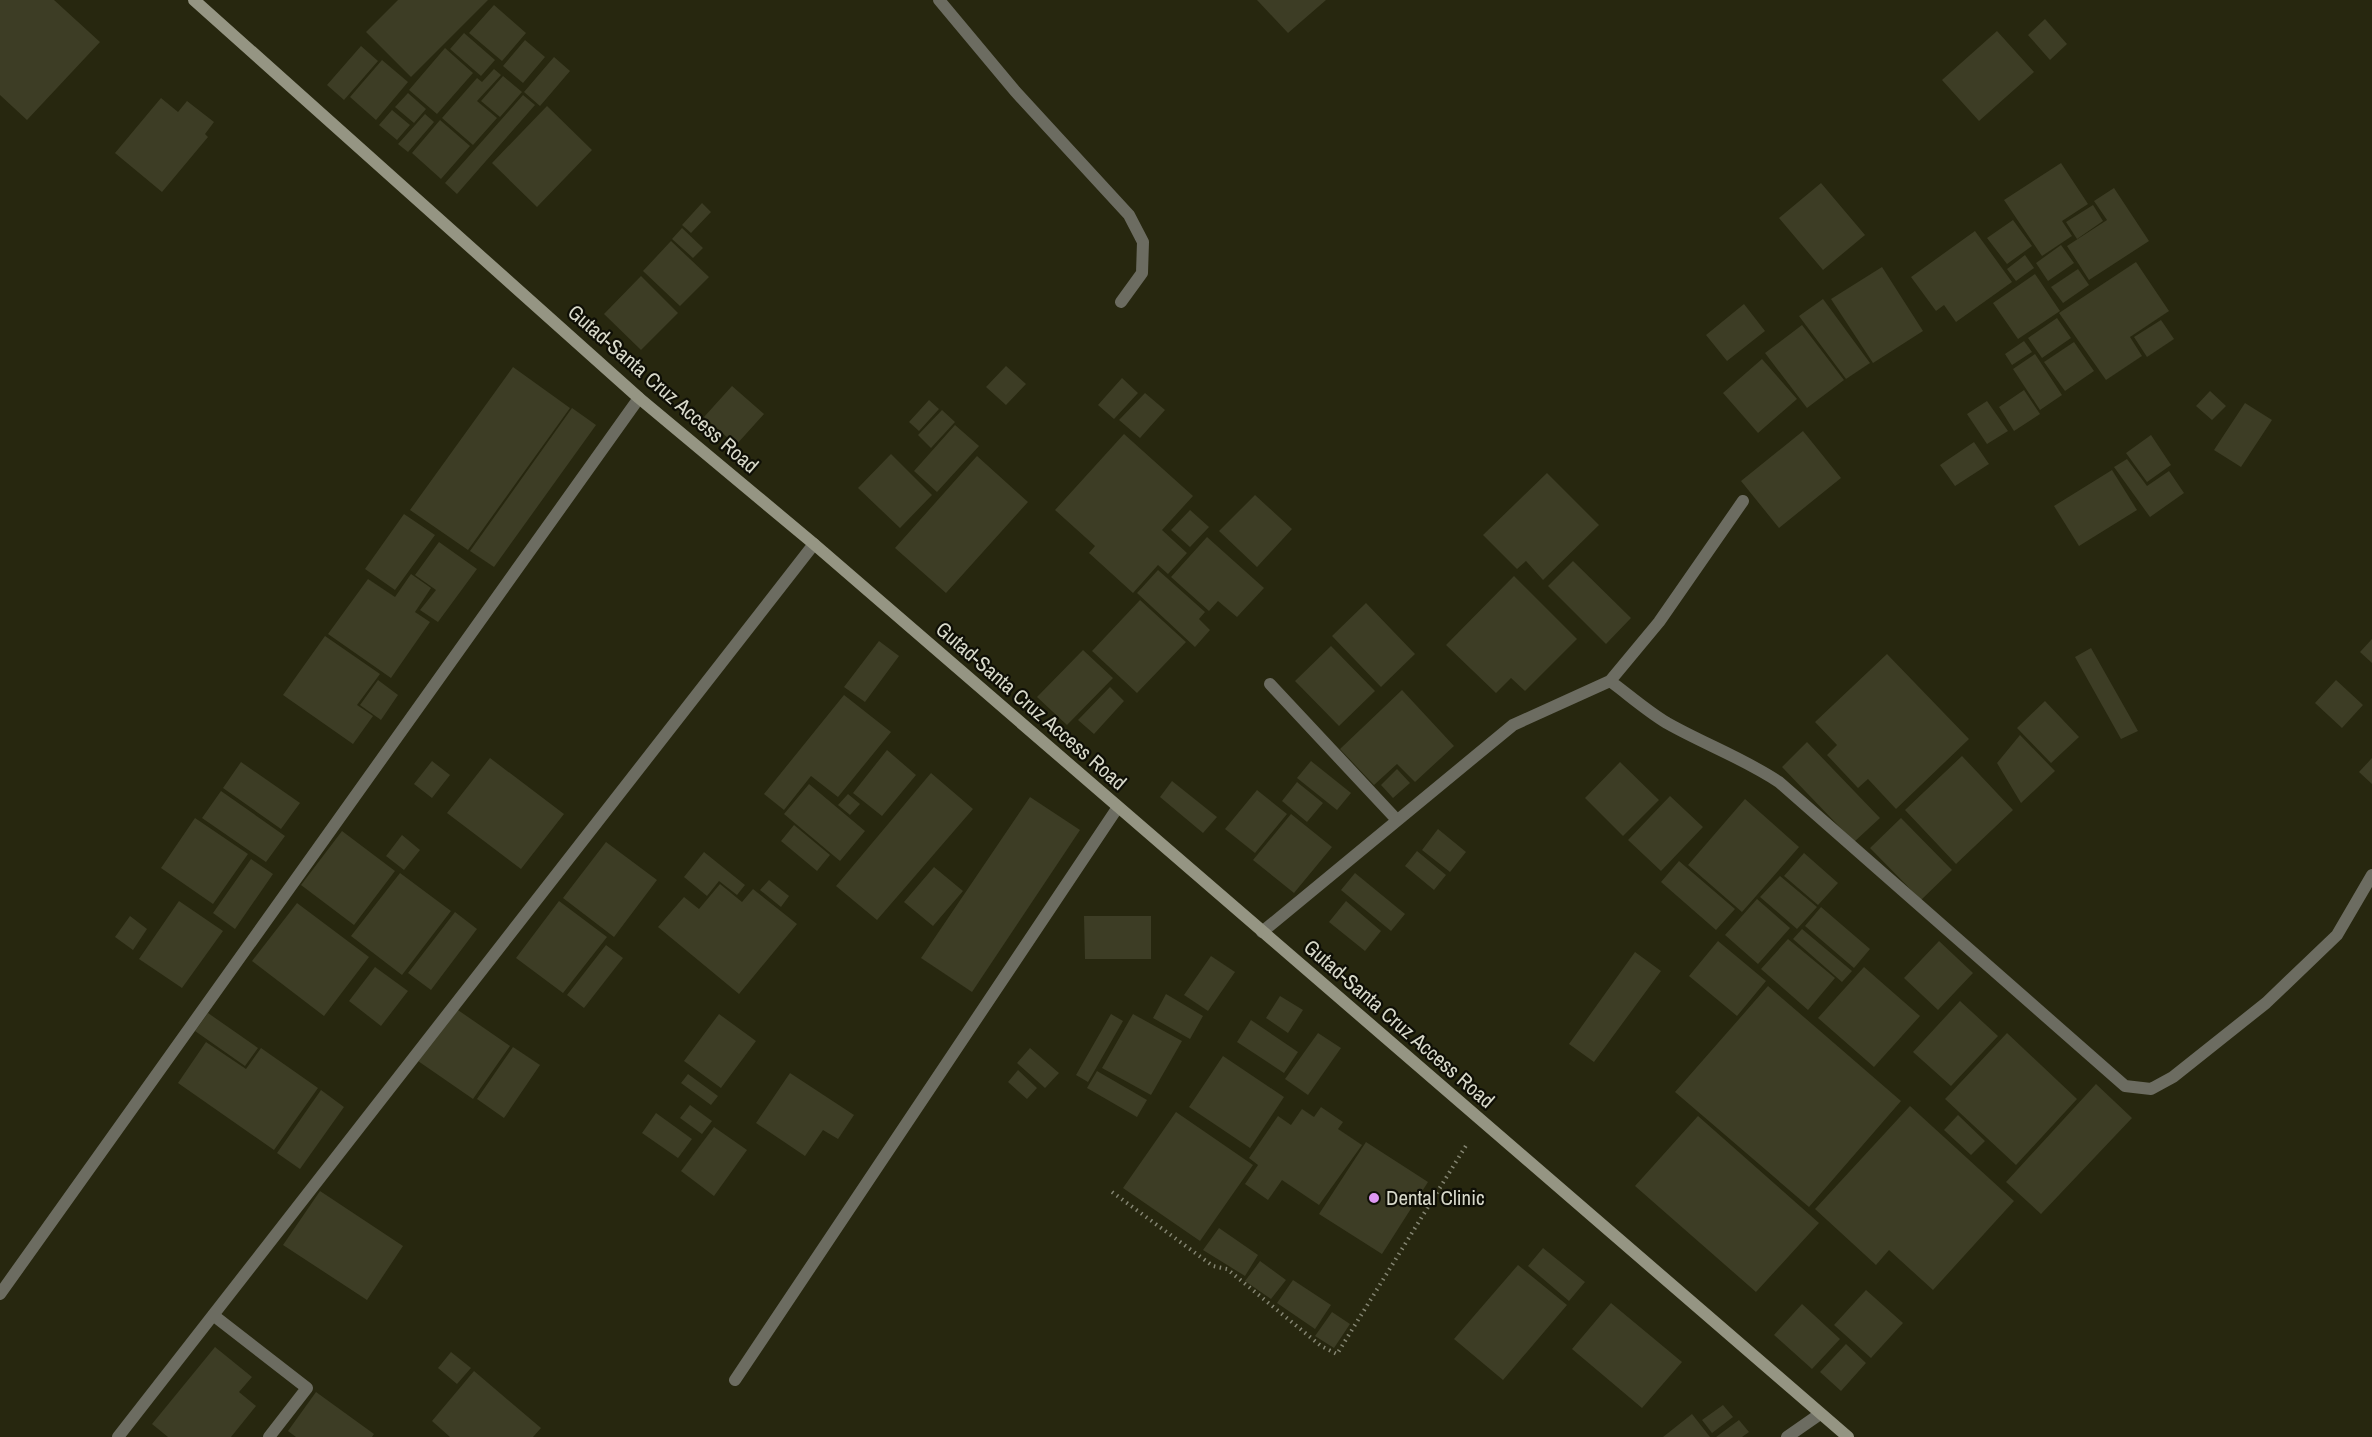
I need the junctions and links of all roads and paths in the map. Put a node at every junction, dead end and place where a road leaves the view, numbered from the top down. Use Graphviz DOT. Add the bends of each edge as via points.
graph roads {
  1 [pos="194,0"];
  2 [pos="939,0"];
  3 [pos="1121,302"];
  4 [pos="639,398"];
  5 [pos="1743,501"];
  6 [pos="814,544"];
  7 [pos="1610,681"];
  8 [pos="1270,684"];
  9 [pos="1118,807"];
  10 [pos="1397,820"];
  11 [pos="2372,874"];
  12 [pos="1262,932"];
  13 [pos="1481,1120"];
  14 [pos="1112,1192"];
  15 [pos="0,1294"];
  16 [pos="213,1315"];
  17 [pos="735,1380"];
  18 [pos="1820,1414"];
  19 [pos="118,1437"];
  20 [pos="269,1437"];
  21 [pos="1787,1437"];
  22 [pos="1848,1437"];
  1 -- 4 [label="main road, Gutad-Santa Cruz Access Road"];
  2 -- 3 [label="street" via="1015,91 1129,215 1143,242 1142,273"];
  4 -- 6 [label="main road, Gutad-Santa Cruz Access Road"];
  4 -- 15 [label="street"];
  5 -- 7 [label="street" via="1659,622"];
  6 -- 9 [label="main road, Gutad-Santa Cruz Access Road"];
  6 -- 16 [label="street"];
  7 -- 10 [label="street" via="1513,725"];
  7 -- 11 [label="street" via="1665,722 1752,764 1779,782 2125,1086 2151,1089 2173,1077 2266,1003 2337,935"];
  8 -- 10 [label="street"];
  9 -- 12 [label="main road, Gutad-Santa Cruz Access Road"];
  9 -- 17 [label="street"];
  10 -- 12 [label="street"];
  12 -- 13 [label="main road, Gutad-Santa Cruz Access Road"];
  13 -- 14 [label="path" via="1337,1354 1321,1346 1227,1269 1213,1266"];
  13 -- 18 [label="main road, Gutad-Santa Cruz Access Road"];
  16 -- 19 [label="street"];
  16 -- 20 [label="street" via="307,1388"];
  18 -- 21 [label="street"];
  18 -- 22 [label="main road, Gutad-Santa Cruz Access Road"];
}
